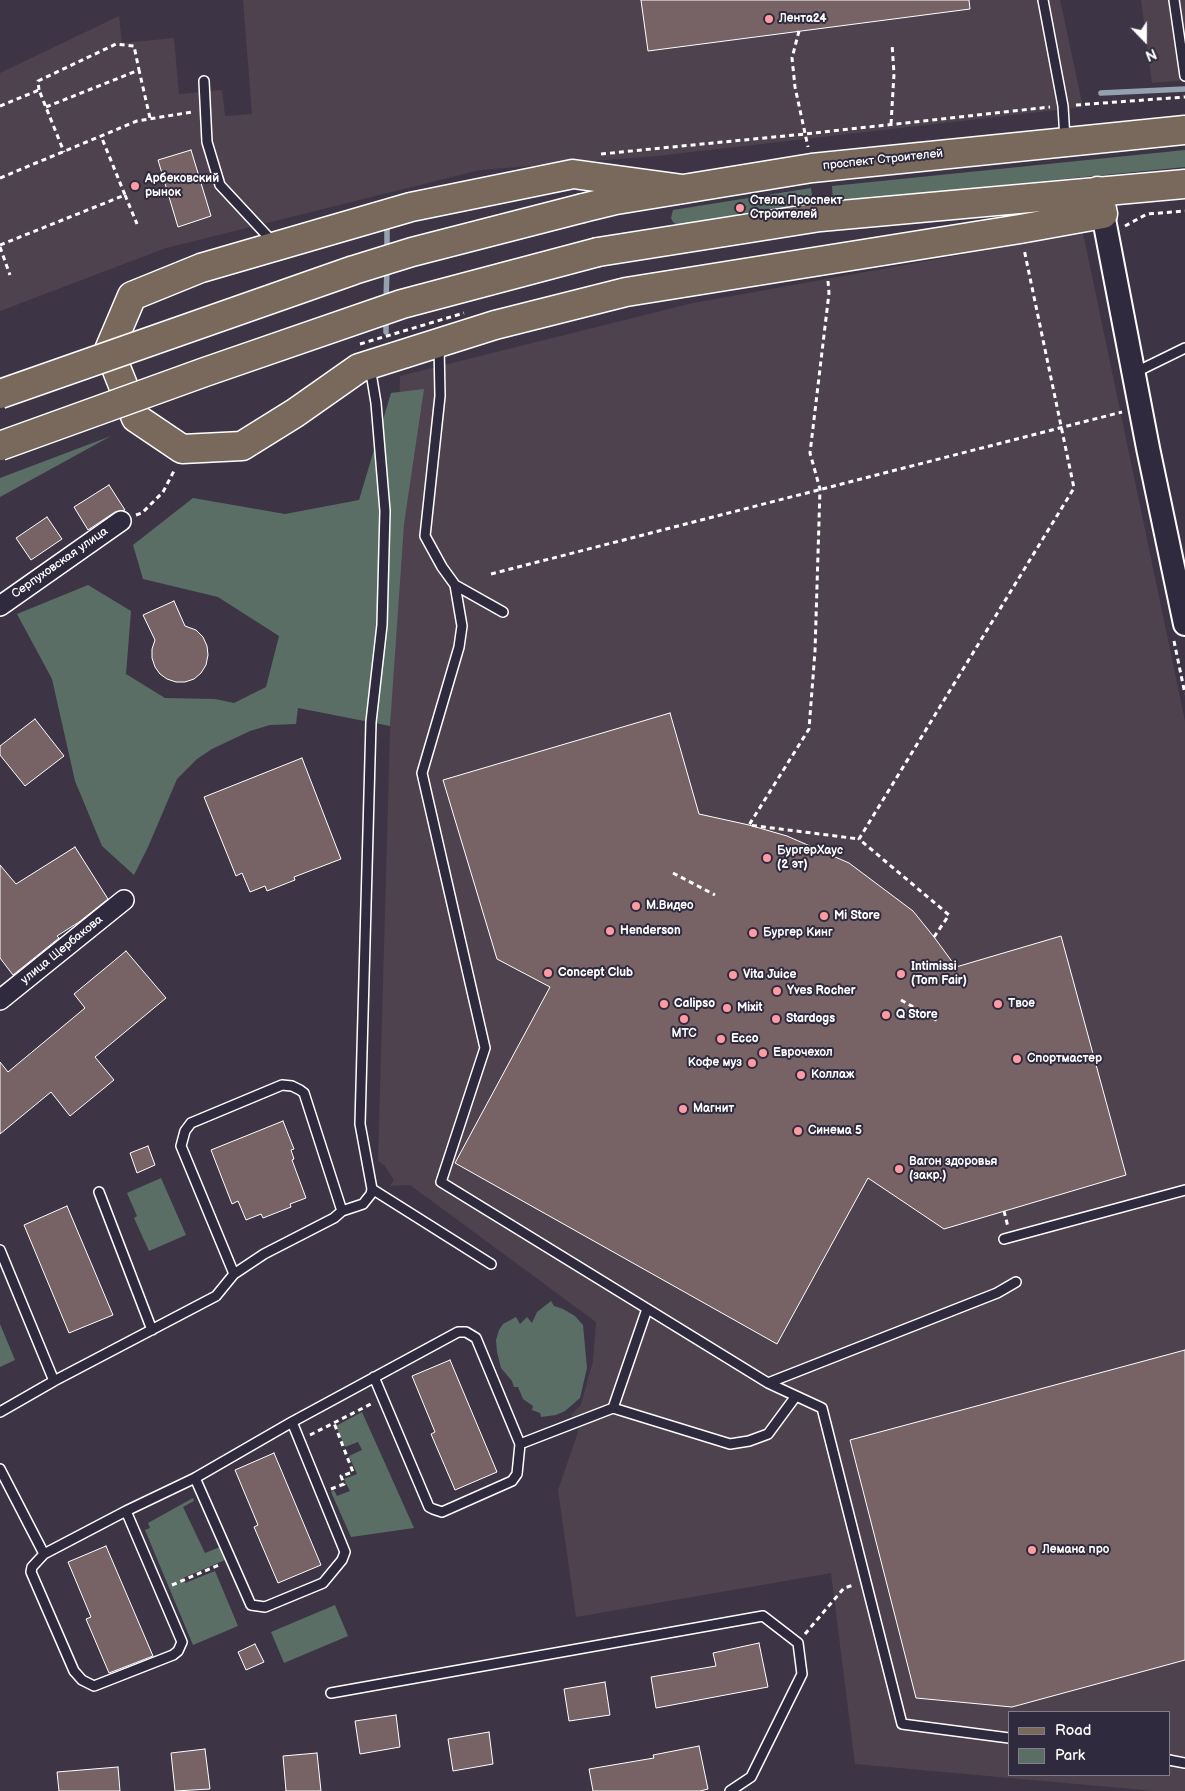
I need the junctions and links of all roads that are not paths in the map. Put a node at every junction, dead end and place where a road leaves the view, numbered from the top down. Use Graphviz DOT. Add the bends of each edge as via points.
graph roads {
  1 [pos="1043,0"];
  2 [pos="1174,0"];
  3 [pos="1185,76"];
  4 [pos="204,81"];
  5 [pos="1185,130"];
  6 [pos="1066,141"];
  7 [pos="1185,184"];
  8 [pos="683,189"];
  9 [pos="1101,203"];
  10 [pos="277,246"];
  11 [pos="439,342"];
  12 [pos="1185,348"];
  13 [pos="361,356"];
  14 [pos="1133,373"];
  15 [pos="0,394"];
  16 [pos="0,446"];
  17 [pos="120,521"];
  18 [pos="455,585"];
  19 [pos="0,606"];
  20 [pos="503,612"];
  21 [pos="1185,624"];
  22 [pos="124,900"];
  23 [pos="0,1000"];
  24 [pos="372,1189"];
  25 [pos="1185,1190"];
  26 [pos="99,1192"];
  27 [pos="342,1211"];
  28 [pos="1004,1239"];
  29 [pos="0,1250"];
  30 [pos="490,1264"];
  31 [pos="234,1274"];
  32 [pos="1016,1282"];
  33 [pos="647,1309"];
  34 [pos="152,1330"];
  35 [pos="374,1377"];
  36 [pos="54,1381"];
  37 [pos="768,1383"];
  38 [pos="796,1396"];
  39 [pos="613,1408"];
  40 [pos="0,1412"];
  41 [pos="292,1422"];
  42 [pos="520,1444"];
  43 [pos="0,1469"];
  44 [pos="195,1478"];
  45 [pos="126,1511"];
  46 [pos="44,1554"];
  47 [pos="331,1694"];
  48 [pos="1008,1738"];
  49 [pos="1170,1760"];
  50 [pos="1185,1762"];
  51 [pos="730,1791"];
  1 -- 6 [label="lane" via="1063,106"];
  2 -- 3 [label="lane"];
  4 -- 10 [label="lane" via="207,142 220,185"];
  5 -- 6 [label="main road, проспект Строителей"];
  6 -- 8 [label="main road, проспект Строителей" via="812,168"];
  7 -- 9 [label="main road"];
  8 -- 10 [label="main road" via="573,174 411,207"];
  8 -- 15 [label="main road, проспект Строителей, bridge" via="616,200 412,252"];
  9 -- 11 [label="main road" via="1020,230 626,292"];
  9 -- 14 [label="street"];
  9 -- 16 [label="main road, bridge" via="820,217 598,252 402,304"];
  10 -- 13 [label="main road" via="201,268 132,296 109,350 136,418 182,449 242,446 359,368"];
  11 -- 13 [label="main road"];
  11 -- 18 [label="lane" via="440,396 425,536"];
  12 -- 14 [label="lane"];
  13 -- 24 [label="lane" via="371,373 376,403 385,511 382,625 371,722 360,1124"];
  14 -- 21 [label="street"];
  17 -- 19 [label="street, Серпуховская улица"];
  18 -- 20 [label="lane"];
  18 -- 33 [label="lane" via="462,626 459,647 422,773 485,1048 441,1182"];
  22 -- 23 [label="street, улица Щербакова"];
  24 -- 27 [label="lane" via="372,1194 363,1204"];
  24 -- 30 [label="lane"];
  25 -- 28 [label="lane"];
  26 -- 34 [label="lane"];
  27 -- 31 [label="lane"];
  27 -- 31 [label="lane" via="300,1090 282,1085 191,1123 181,1146"];
  29 -- 36 [label="lane"];
  31 -- 34 [label="lane" via="216,1296"];
  32 -- 37 [label="lane" via="997,1293"];
  33 -- 37 [label="lane"];
  33 -- 39 [label="lane"];
  34 -- 36 [label="lane"];
  35 -- 41 [label="lane"];
  35 -- 42 [label="lane" via="458,1332 466,1332 476,1338"];
  35 -- 42 [label="lane" via="429,1506 438,1511 512,1481 518,1474"];
  36 -- 40 [label="lane"];
  37 -- 38 [label="lane"];
  38 -- 39 [label="lane" via="768,1434 730,1444"];
  38 -- 48 [label="lane" via="822,1408 902,1724"];
  39 -- 42 [label="lane"];
  41 -- 44 [label="lane"];
  41 -- 44 [label="lane" via="345,1552 323,1583 265,1607 251,1605"];
  43 -- 46 [label="lane"];
  44 -- 45 [label="lane"];
  45 -- 46 [label="lane"];
  45 -- 46 [label="lane" via="182,1642 173,1654 94,1686 82,1680 74,1670 31,1572"];
  47 -- 51 [label="lane" via="763,1616 798,1642 802,1674 751,1777"];
  49 -- 50 [label="lane"];
}
